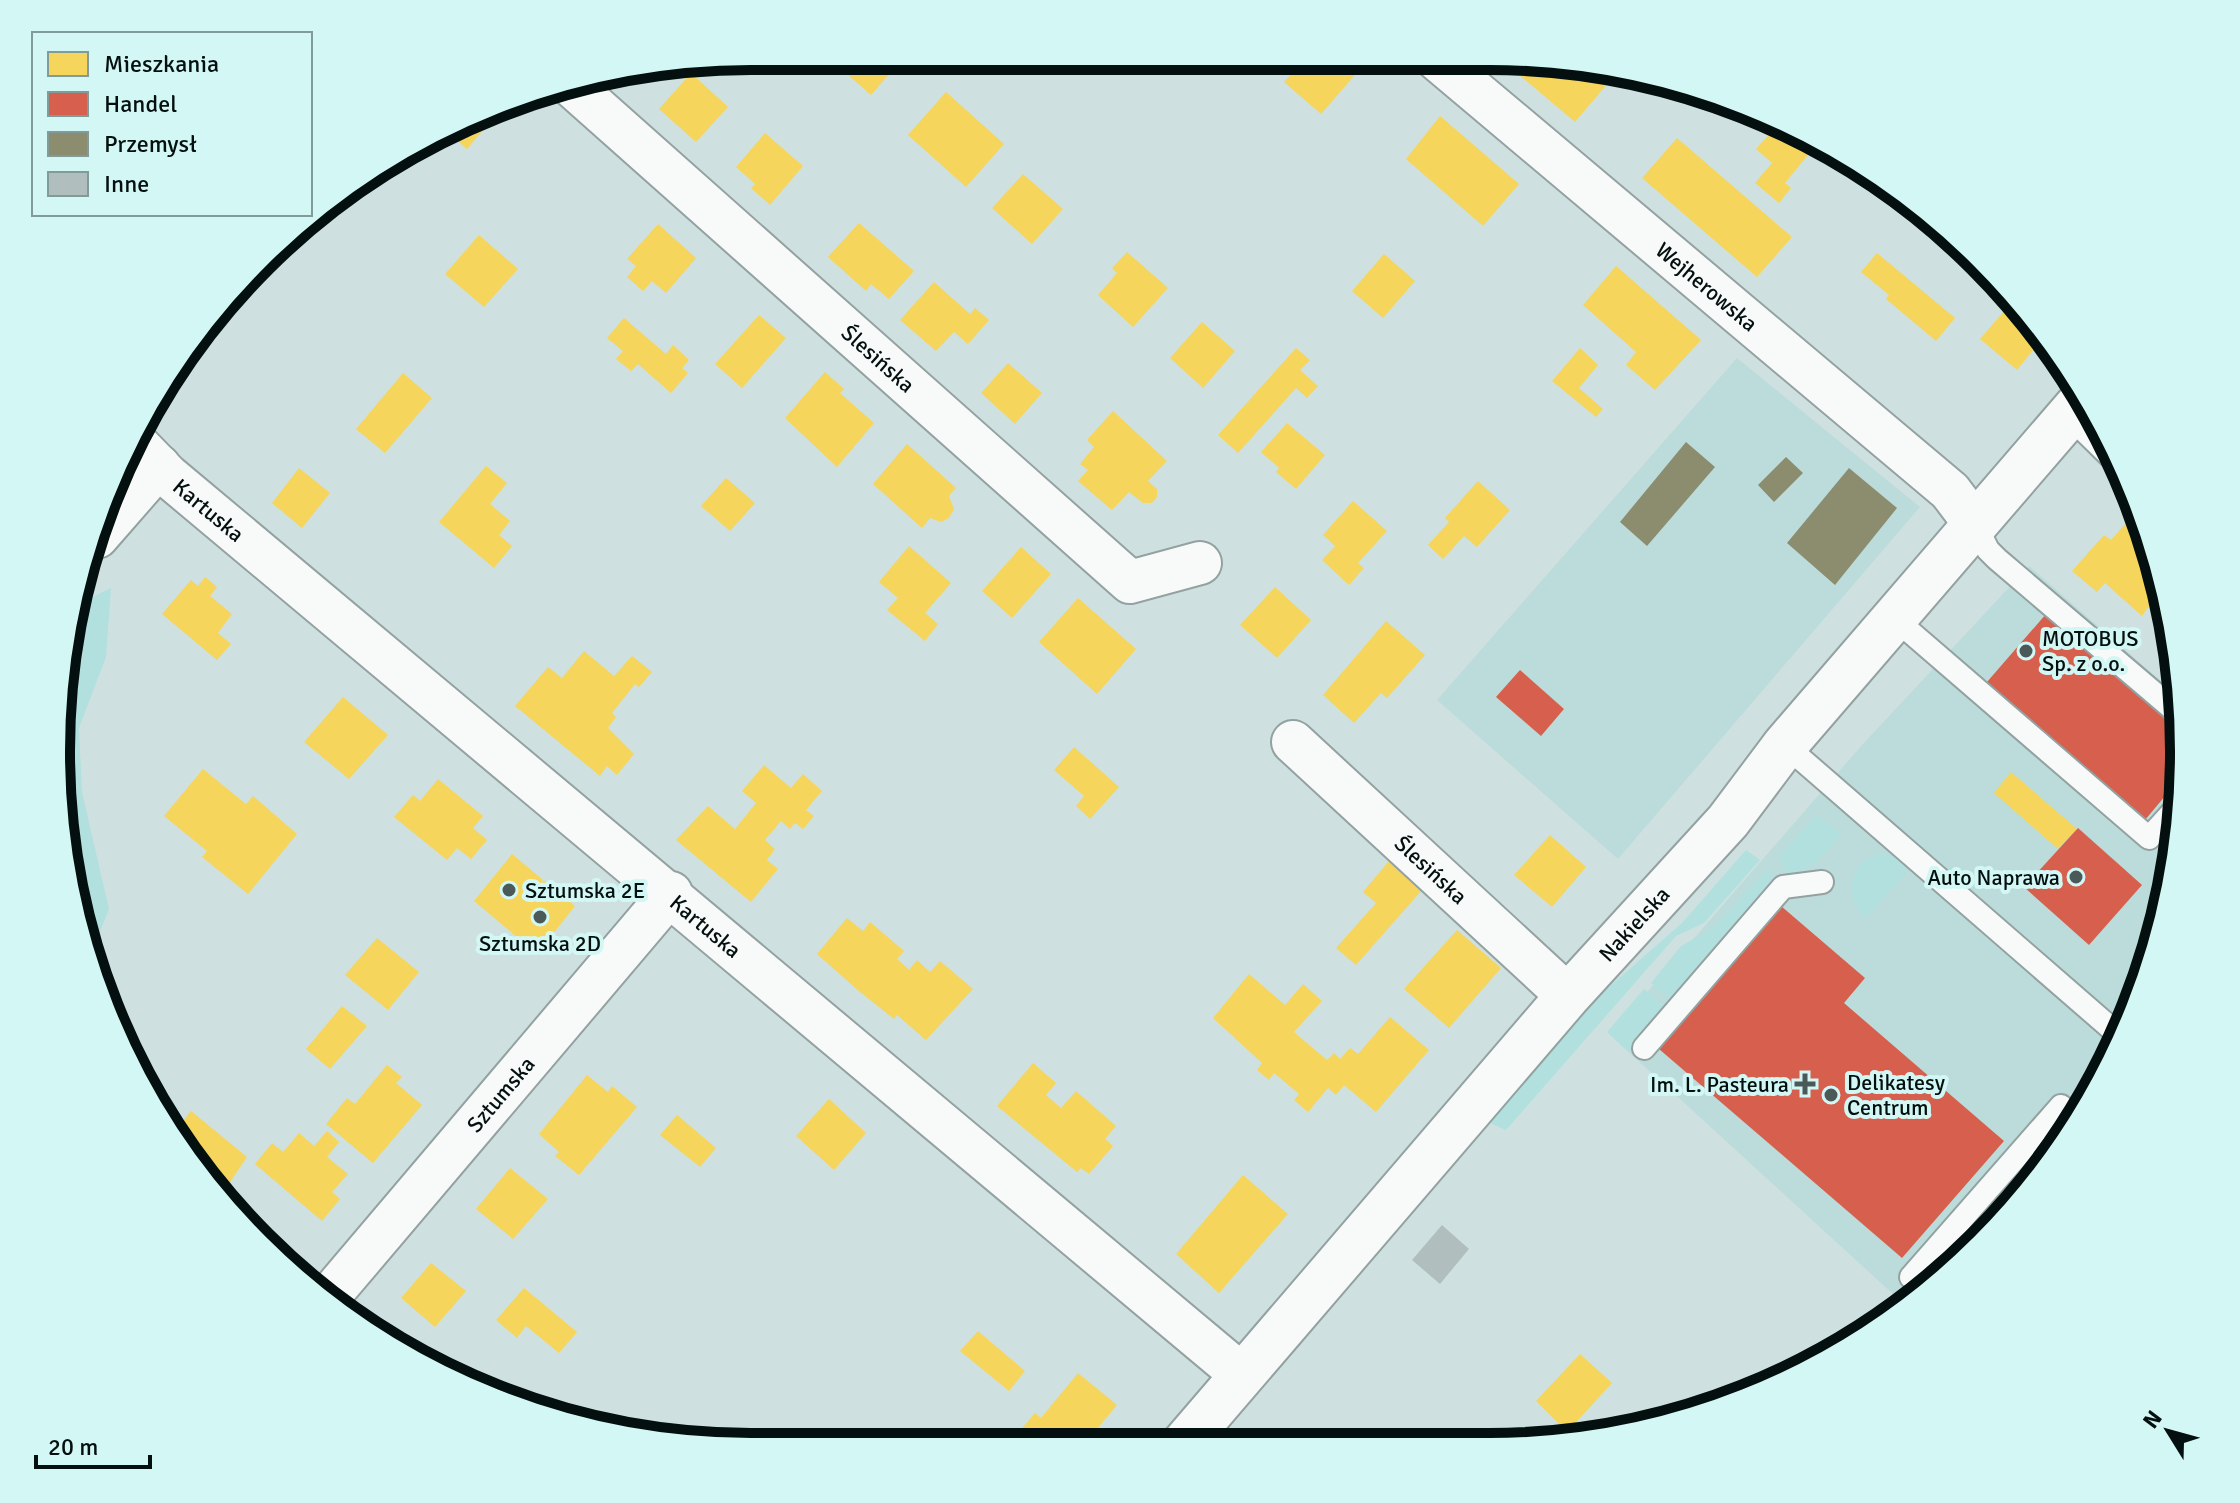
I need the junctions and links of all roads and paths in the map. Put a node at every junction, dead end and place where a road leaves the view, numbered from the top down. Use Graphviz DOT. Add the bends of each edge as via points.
graph roads {
  1 [pos="1450,70"];
  2 [pos="579,92"];
  3 [pos="2077,407"];
  4 [pos="146,454"];
  5 [pos="118,502"];
  6 [pos="1975,524"];
  7 [pos="1200,563"];
  8 [pos="1894,618"];
  9 [pos="2169,705"];
  10 [pos="1293,742"];
  11 [pos="1785,745"];
  12 [pos="2166,819"];
  13 [pos="1822,882"];
  14 [pos="671,893"];
  15 [pos="1568,996"];
  16 [pos="2111,1028"];
  17 [pos="1644,1048"];
  18 [pos="2061,1106"];
  19 [pos="1911,1277"];
  20 [pos="334,1290"];
  21 [pos="1242,1375"];
  22 [pos="1193,1433"];
  1 -- 6 [label="street, Wejherowska" via="1950,491"];
  2 -- 7 [label="street, Ślesińska" via="1130,582"];
  3 -- 6 [label="main road, Nakielska"];
  4 -- 5 [label="street"];
  4 -- 14 [label="street, Kartuska"];
  6 -- 8 [label="main road, Nakielska"];
  6 -- 9 [label="lane" via="1997,559"];
  8 -- 11 [label="main road, Nakielska"];
  8 -- 12 [label="lane" via="2149,838"];
  10 -- 15 [label="street, Ślesińska"];
  11 -- 15 [label="main road, Nakielska" via="1728,821"];
  11 -- 16 [label="lane"];
  13 -- 17 [label="lane" via="1783,887"];
  14 -- 20 [label="street, Sztumska"];
  14 -- 21 [label="street, Kartuska"];
  15 -- 21 [label="main road, Nakielska"];
  18 -- 19 [label="lane"];
  21 -- 22 [label="main road, Nakielska"];
}
